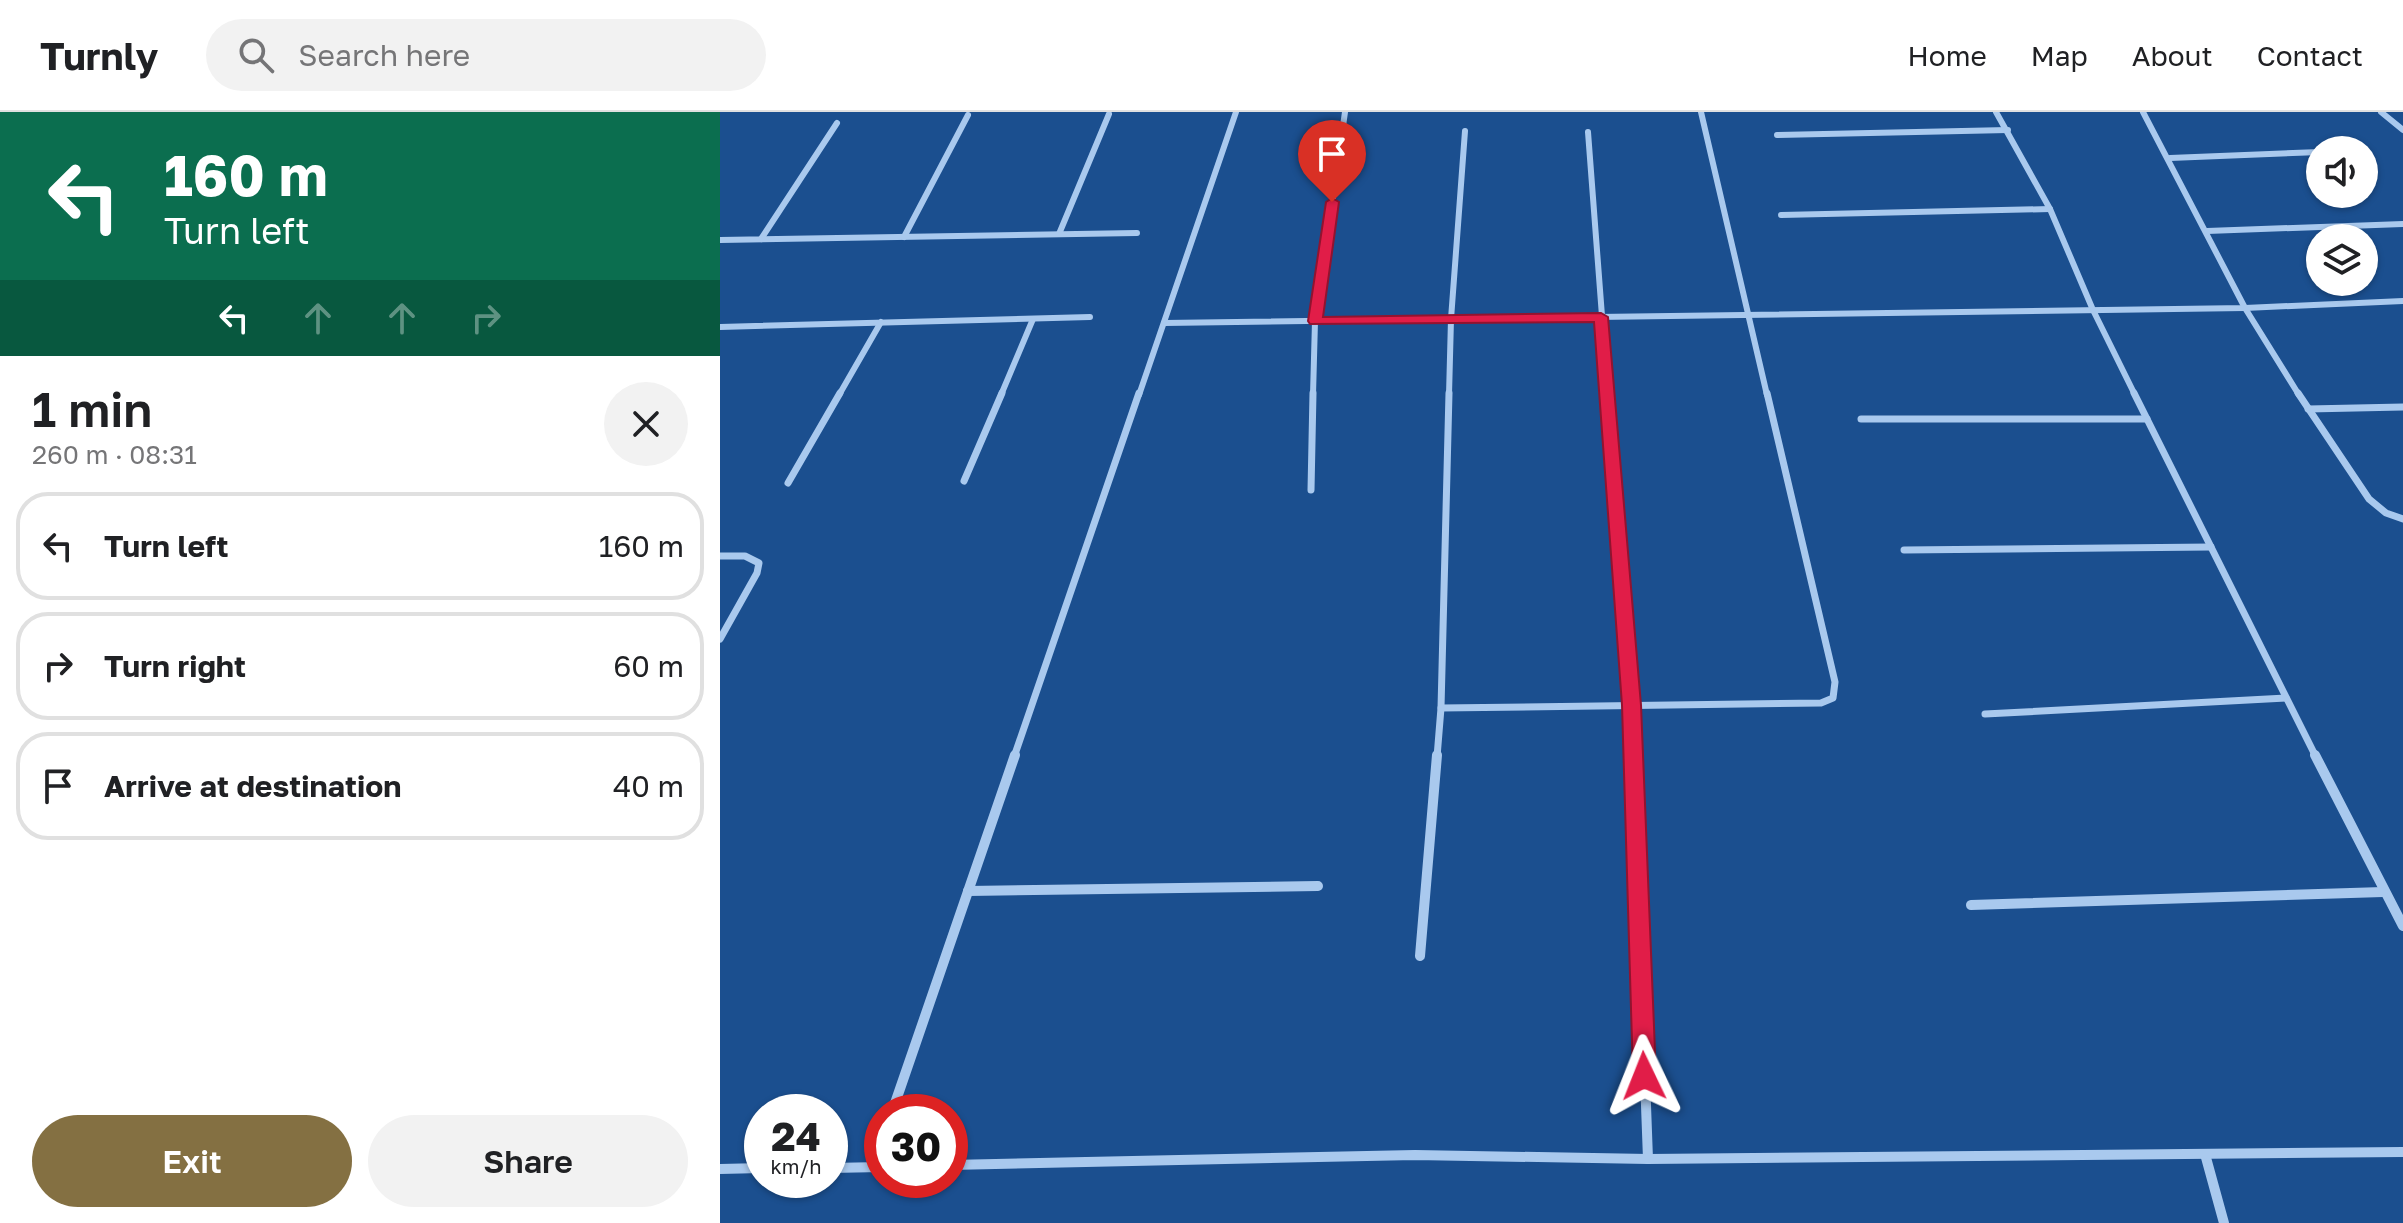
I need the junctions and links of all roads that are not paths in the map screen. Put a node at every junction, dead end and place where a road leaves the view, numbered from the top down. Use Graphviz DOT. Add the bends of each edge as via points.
graph roads {
  1 [pos="1236,112"];
  2 [pos="1345,112"];
  3 [pos="1701,112"];
  4 [pos="1996,112"];
  5 [pos="2143,112"];
  6 [pos="2381,112"];
  7 [pos="1109,114"];
  8 [pos="968,115"];
  9 [pos="837,123"];
  10 [pos="2008,130"];
  11 [pos="2403,130"];
  12 [pos="1465,131"];
  13 [pos="1588,132"];
  14 [pos="1777,135"];
  15 [pos="2306,153"];
  16 [pos="2170,158"];
  17 [pos="2050,209"];
  18 [pos="1781,215"];
  19 [pos="2403,224"];
  20 [pos="2207,231"];
  21 [pos="1137,233"];
  22 [pos="1059,234"];
  23 [pos="904,237"];
  24 [pos="761,239"];
  25 [pos="720,240"];
  26 [pos="2403,301"];
  27 [pos="2245,308"];
  28 [pos="2093,310"];
  29 [pos="1748,315"];
  30 [pos="1090,317"];
  31 [pos="1601,317"];
  32 [pos="1033,319"];
  33 [pos="1451,319"];
  34 [pos="1315,321"];
  35 [pos="881,322"];
  36 [pos="1164,323"];
  37 [pos="723,326"];
  38 [pos="720,336"];
  39 [pos="2403,407"];
  40 [pos="2308,409"];
  41 [pos="1861,419"];
  42 [pos="2147,419"];
  43 [pos="964,481"];
  44 [pos="788,483"];
  45 [pos="1311,490"];
  46 [pos="2403,519"];
  47 [pos="2211,547"];
  48 [pos="1904,550"];
  49 [pos="720,556"];
  50 [pos="720,639"];
  51 [pos="2286,698"];
  52 [pos="1631,705"];
  53 [pos="1441,708"];
  54 [pos="1985,714"];
  55 [pos="1318,886"];
  56 [pos="968,891"];
  57 [pos="2383,892"];
  58 [pos="1971,905"];
  59 [pos="2403,926"];
  60 [pos="1420,956"];
  61 [pos="898,1094"];
  62 [pos="2403,1152"];
  63 [pos="2205,1154"];
  64 [pos="1648,1159"];
  65 [pos="968,1165"];
  66 [pos="744,1168"];
  67 [pos="720,1169"];
  68 [pos="2224,1223"];
  1 -- 36 [label="street"];
  2 -- 34 [label="street"];
  3 -- 29 [label="street"];
  4 -- 10 [label="street"];
  5 -- 16 [label="street"];
  6 -- 11 [label="street"];
  7 -- 22 [label="street"];
  8 -- 23 [label="street"];
  9 -- 24 [label="street"];
  10 -- 14 [label="street"];
  10 -- 17 [label="street"];
  12 -- 33 [label="street"];
  13 -- 31 [label="street"];
  15 -- 16 [label="street"];
  16 -- 20 [label="street"];
  17 -- 18 [label="street"];
  17 -- 28 [label="street"];
  19 -- 20 [label="street"];
  20 -- 27 [label="street"];
  21 -- 22 [label="street"];
  22 -- 23 [label="street"];
  23 -- 24 [label="street"];
  24 -- 25 [label="street"];
  26 -- 27 [label="street"];
  27 -- 28 [label="street"];
  27 -- 40 [label="street"];
  28 -- 29 [label="street"];
  28 -- 42 [label="street"];
  29 -- 31 [label="street"];
  29 -- 52 [label="street" via="1835,682 1833,698 1821,703"];
  30 -- 32 [label="street"];
  31 -- 33 [label="street"];
  31 -- 52 [label="street"];
  32 -- 35 [label="street"];
  32 -- 43 [label="street"];
  33 -- 34 [label="street"];
  33 -- 53 [label="street"];
  34 -- 36 [label="street"];
  34 -- 45 [label="street"];
  35 -- 37 [label="street"];
  35 -- 44 [label="street"];
  36 -- 56 [label="street"];
  37 -- 38 [label="street"];
  39 -- 40 [label="street"];
  40 -- 46 [label="street" via="2369,499"];
  41 -- 42 [label="street"];
  42 -- 47 [label="street"];
  47 -- 48 [label="street"];
  47 -- 51 [label="street"];
  49 -- 50 [label="street" via="745,556 759,563"];
  51 -- 54 [label="street"];
  51 -- 57 [label="street"];
  52 -- 53 [label="street"];
  52 -- 64 [label="street"];
  53 -- 60 [label="street"];
  55 -- 56 [label="street"];
  56 -- 61 [label="street"];
  57 -- 58 [label="street"];
  57 -- 59 [label="street"];
  62 -- 63 [label="street"];
  63 -- 64 [label="street"];
  63 -- 68 [label="street"];
  64 -- 65 [label="street" via="1415,1155"];
  66 -- 67 [label="street"];
}
